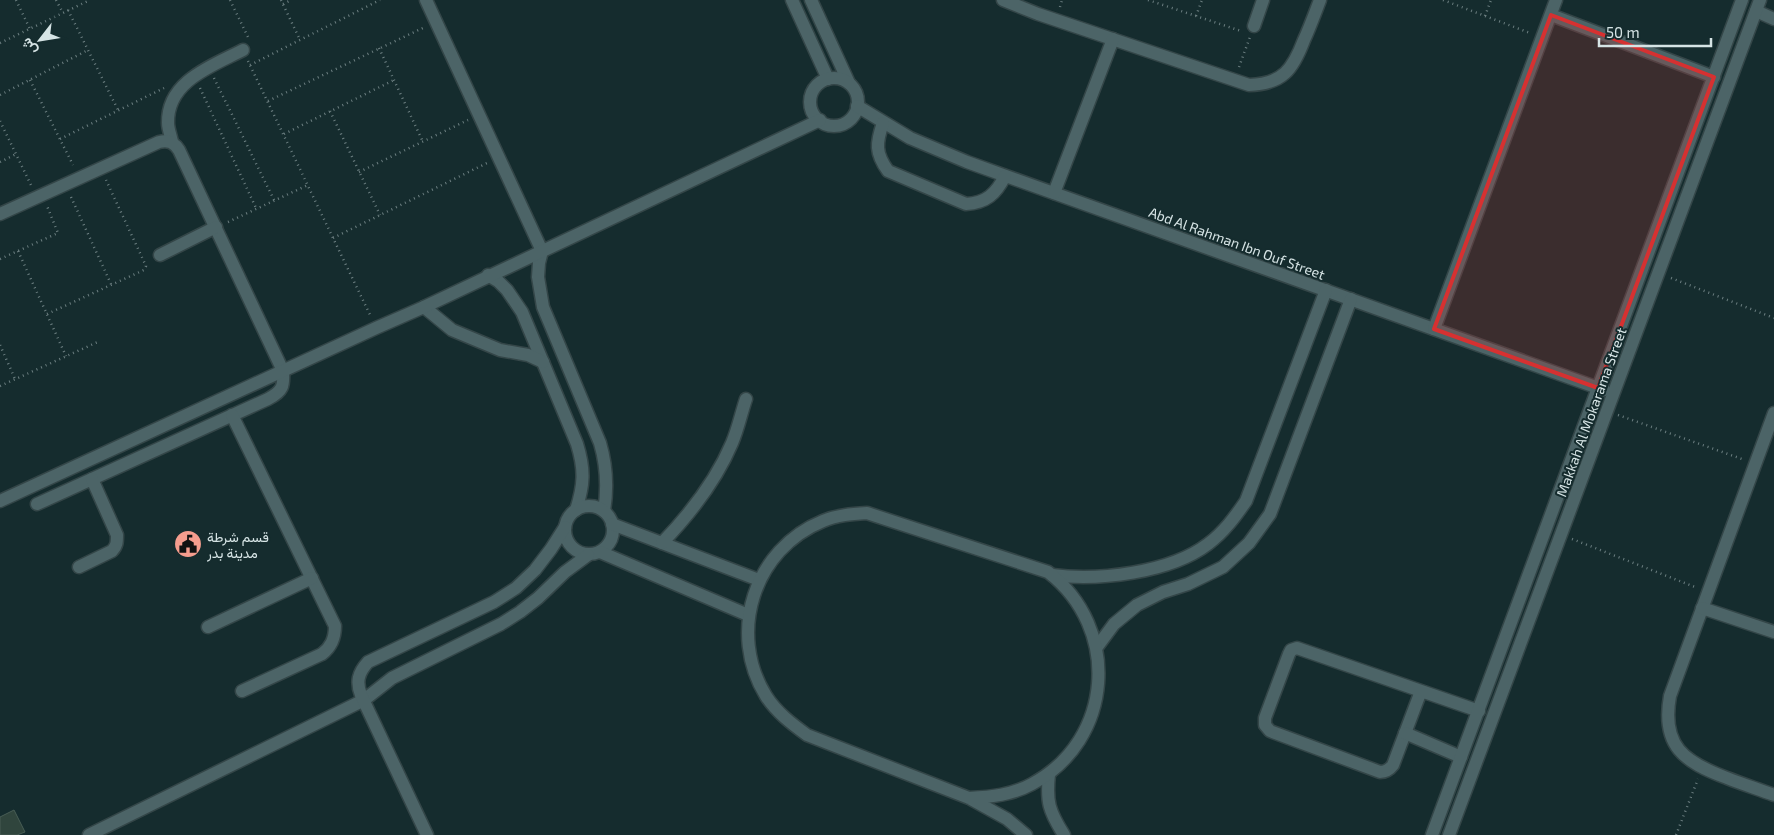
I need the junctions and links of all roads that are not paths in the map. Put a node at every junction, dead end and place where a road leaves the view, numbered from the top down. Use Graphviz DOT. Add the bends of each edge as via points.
graph roads {
  1 [pos="426,0"];
  2 [pos="792,0"];
  3 [pos="811,0"];
  4 [pos="1003,0"];
  5 [pos="1263,0"];
  6 [pos="1320,0"];
  7 [pos="1556,0"];
  8 [pos="1742,0"];
  9 [pos="1758,6"];
  10 [pos="1551,16"];
  11 [pos="1774,19"];
  12 [pos="1252,30"];
  13 [pos="1113,39"];
  14 [pos="247,47"];
  15 [pos="1714,77"];
  16 [pos="828,79"];
  17 [pos="849,83"];
  18 [pos="857,106"];
  19 [pos="820,120"];
  20 [pos="883,123"];
  21 [pos="172,142"];
  22 [pos="1006,176"];
  23 [pos="1054,193"];
  24 [pos="0,214"];
  25 [pos="216,227"];
  26 [pos="542,251"];
  27 [pos="160,255"];
  28 [pos="488,276"];
  29 [pos="1326,290"];
  30 [pos="1350,299"];
  31 [pos="424,307"];
  32 [pos="1434,329"];
  33 [pos="543,362"];
  34 [pos="283,371"];
  35 [pos="1598,388"];
  36 [pos="1613,394"];
  37 [pos="746,399"];
  38 [pos="1774,413"];
  39 [pos="232,415"];
  40 [pos="92,479"];
  41 [pos="0,501"];
  42 [pos="37,504"];
  43 [pos="576,510"];
  44 [pos="604,511"];
  45 [pos="612,524"];
  46 [pos="565,527"];
  47 [pos="662,543"];
  48 [pos="594,553"];
  49 [pos="78,567"];
  50 [pos="1052,575"];
  51 [pos="312,578"];
  52 [pos="758,580"];
  53 [pos="1702,608"];
  54 [pos="748,615"];
  55 [pos="208,627"];
  56 [pos="1774,632"];
  57 [pos="1096,647"];
  58 [pos="242,691"];
  59 [pos="1421,691"];
  60 [pos="364,700"];
  61 [pos="1479,710"];
  62 [pos="1405,732"];
  63 [pos="1461,757"];
  64 [pos="1049,774"];
  65 [pos="1774,795"];
  66 [pos="969,798"];
  67 [pos="1434,832"];
  68 [pos="89,835"];
  69 [pos="427,835"];
  70 [pos="1026,835"];
  71 [pos="1064,835"];
  72 [pos="1449,835"];
  1 -- 26 [label="street"];
  2 -- 16 [label="street"];
  3 -- 17 [label="street"];
  4 -- 13 [label="street"];
  5 -- 12 [label="street"];
  6 -- 13 [label="street" via="1294,64 1286,74 1262,85 1249,85"];
  7 -- 10 [label="street"];
  8 -- 15 [label="street, Makkah Al Mokarama Street"];
  9 -- 11 [label="street"];
  9 -- 36 [label="street, Makkah Al Mokarama Street"];
  10 -- 15 [label="street"];
  10 -- 32 [label="street"];
  13 -- 23 [label="street"];
  14 -- 21 [label="street" via="194,76 180,88 171,105 168,124"];
  15 -- 35 [label="street, Makkah Al Mokarama Street"];
  16 -- 17 [label="street" via="839,78"];
  16 -- 19 [label="street" via="818,84 810,100 812,111"];
  17 -- 18 [label="street" via="856,94"];
  18 -- 19 [label="street" via="853,116 840,125 829,125"];
  18 -- 20 [label="street, Abd Al Rahman Ibn Ouf Street"];
  19 -- 26 [label="street"];
  20 -- 22 [label="street, Abd Al Rahman Ibn Ouf Street" via="938,151"];
  20 -- 22 [label="street" via="877,140 878,151 888,171 966,204 986,200"];
  21 -- 24 [label="street" via="159,142"];
  21 -- 25 [label="street" via="179,150"];
  22 -- 23 [label="street, Abd Al Rahman Ibn Ouf Street"];
  23 -- 29 [label="street, Abd Al Rahman Ibn Ouf Street"];
  25 -- 27 [label="street"];
  25 -- 34 [label="street"];
  26 -- 28 [label="street"];
  26 -- 44 [label="street" via="538,278 543,307 605,460 607,486"];
  28 -- 31 [label="street"];
  28 -- 33 [label="street" via="498,281 516,300"];
  29 -- 30 [label="street, Abd Al Rahman Ibn Ouf Street"];
  29 -- 50 [label="street" via="1246,501 1229,525 1207,545 1182,559 1154,568 1115,576 1075,578"];
  30 -- 32 [label="street, Abd Al Rahman Ibn Ouf Street"];
  30 -- 57 [label="street" via="1270,514 1249,543 1223,567 1137,605 1114,624"];
  31 -- 33 [label="street" via="452,330 500,350"];
  31 -- 34 [label="street"];
  32 -- 35 [label="street, Abd Al Rahman Ibn Ouf Street"];
  33 -- 43 [label="street" via="582,460 584,477"];
  34 -- 39 [label="street" via="284,384 275,395"];
  34 -- 41 [label="street"];
  35 -- 36 [label="street, Abd Al Rahman Ibn Ouf Street"];
  35 -- 61 [label="street, Makkah Al Mokarama Street"];
  36 -- 72 [label="street, Makkah Al Mokarama Street"];
  37 -- 47 [label="street" via="721,465 694,506"];
  38 -- 53 [label="street"];
  39 -- 40 [label="street"];
  39 -- 51 [label="street"];
  40 -- 42 [label="street"];
  40 -- 49 [label="street" via="117,541 112,550"];
  43 -- 44 [label="street" via="587,506"];
  43 -- 46 [label="street"];
  44 -- 45 [label="street"];
  45 -- 47 [label="street"];
  45 -- 48 [label="street" via="611,540"];
  46 -- 48 [label="street" via="568,544 577,552"];
  46 -- 60 [label="street" via="535,570 516,588 494,602 368,662 358,677"];
  47 -- 52 [label="street"];
  48 -- 54 [label="street"];
  48 -- 60 [label="street" via="565,572 520,612 392,678"];
  50 -- 52 [label="street" via="867,513 823,520 803,531 785,544"];
  50 -- 57 [label="street" via="1080,607"];
  51 -- 55 [label="street"];
  51 -- 58 [label="street" via="335,626 333,642 322,654"];
  52 -- 54 [label="street"];
  53 -- 56 [label="street"];
  53 -- 65 [label="street" via="1670,696 1669,730 1687,759 1702,768"];
  54 -- 66 [label="street" via="748,643 754,671 766,696 784,718 807,735"];
  57 -- 64 [label="street" via="1097,695 1091,718 1081,739"];
  59 -- 61 [label="street"];
  59 -- 62 [label="street"];
  59 -- 62 [label="street" via="1297,648 1289,654 1265,721 1270,732 1380,772 1393,765"];
  60 -- 68 [label="street"];
  60 -- 69 [label="street"];
  61 -- 63 [label="street, Makkah Al Mokarama Street"];
  62 -- 63 [label="street"];
  63 -- 67 [label="street, Makkah Al Mokarama Street"];
  64 -- 66 [label="street" via="1011,793"];
  64 -- 71 [label="street" via="1047,794 1052,815"];
  66 -- 70 [label="street" via="1007,819"];
  67 -- 72 [label="street"];
}
